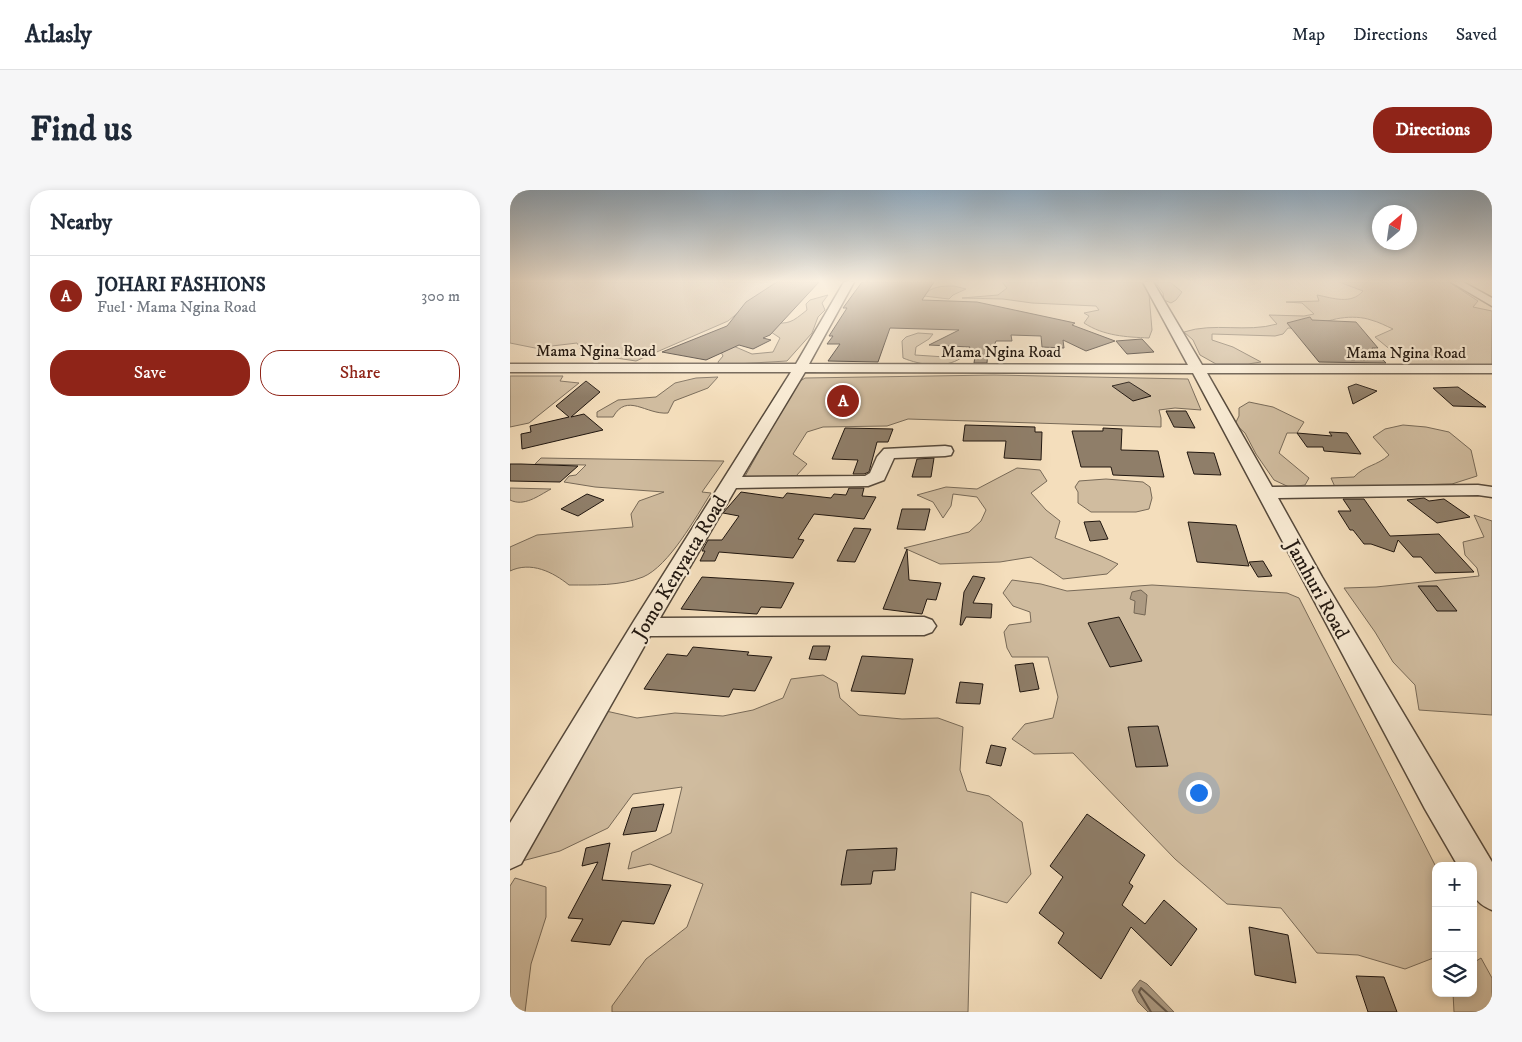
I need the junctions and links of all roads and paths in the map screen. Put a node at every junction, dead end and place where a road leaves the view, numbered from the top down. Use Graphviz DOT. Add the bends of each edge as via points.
graph roads {
  1 [pos="827,320"];
  2 [pos="1170,320"];
  3 [pos="801,367"];
  4 [pos="510,368"];
  5 [pos="1197,369"];
  6 [pos="1492,369"];
  7 [pos="944,451"];
  8 [pos="730,483"];
  9 [pos="1492,492"];
  10 [pos="1266,493"];
  11 [pos="924,626"];
  12 [pos="642,628"];
  13 [pos="510,853"];
  14 [pos="1492,893"];
  1 -- 3 [label="street, Jomo Kenyatta Road"];
  2 -- 5 [label="street, Jamhuri Road"];
  3 -- 4 [label="street, Mama Ngina Road"];
  3 -- 5 [label="street, Mama Ngina Road"];
  3 -- 8 [label="street, Jomo Kenyatta Road"];
  5 -- 6 [label="street, Mama Ngina Road"];
  5 -- 10 [label="street, Jamhuri Road"];
  7 -- 8 [label="street" via="890,453 878,476 868,481"];
  8 -- 12 [label="street, Jomo Kenyatta Road"];
  9 -- 10 [label="street"];
  10 -- 14 [label="street, Jamhuri Road"];
  11 -- 12 [label="street"];
  12 -- 13 [label="street, Jomo Kenyatta Road"];
}
